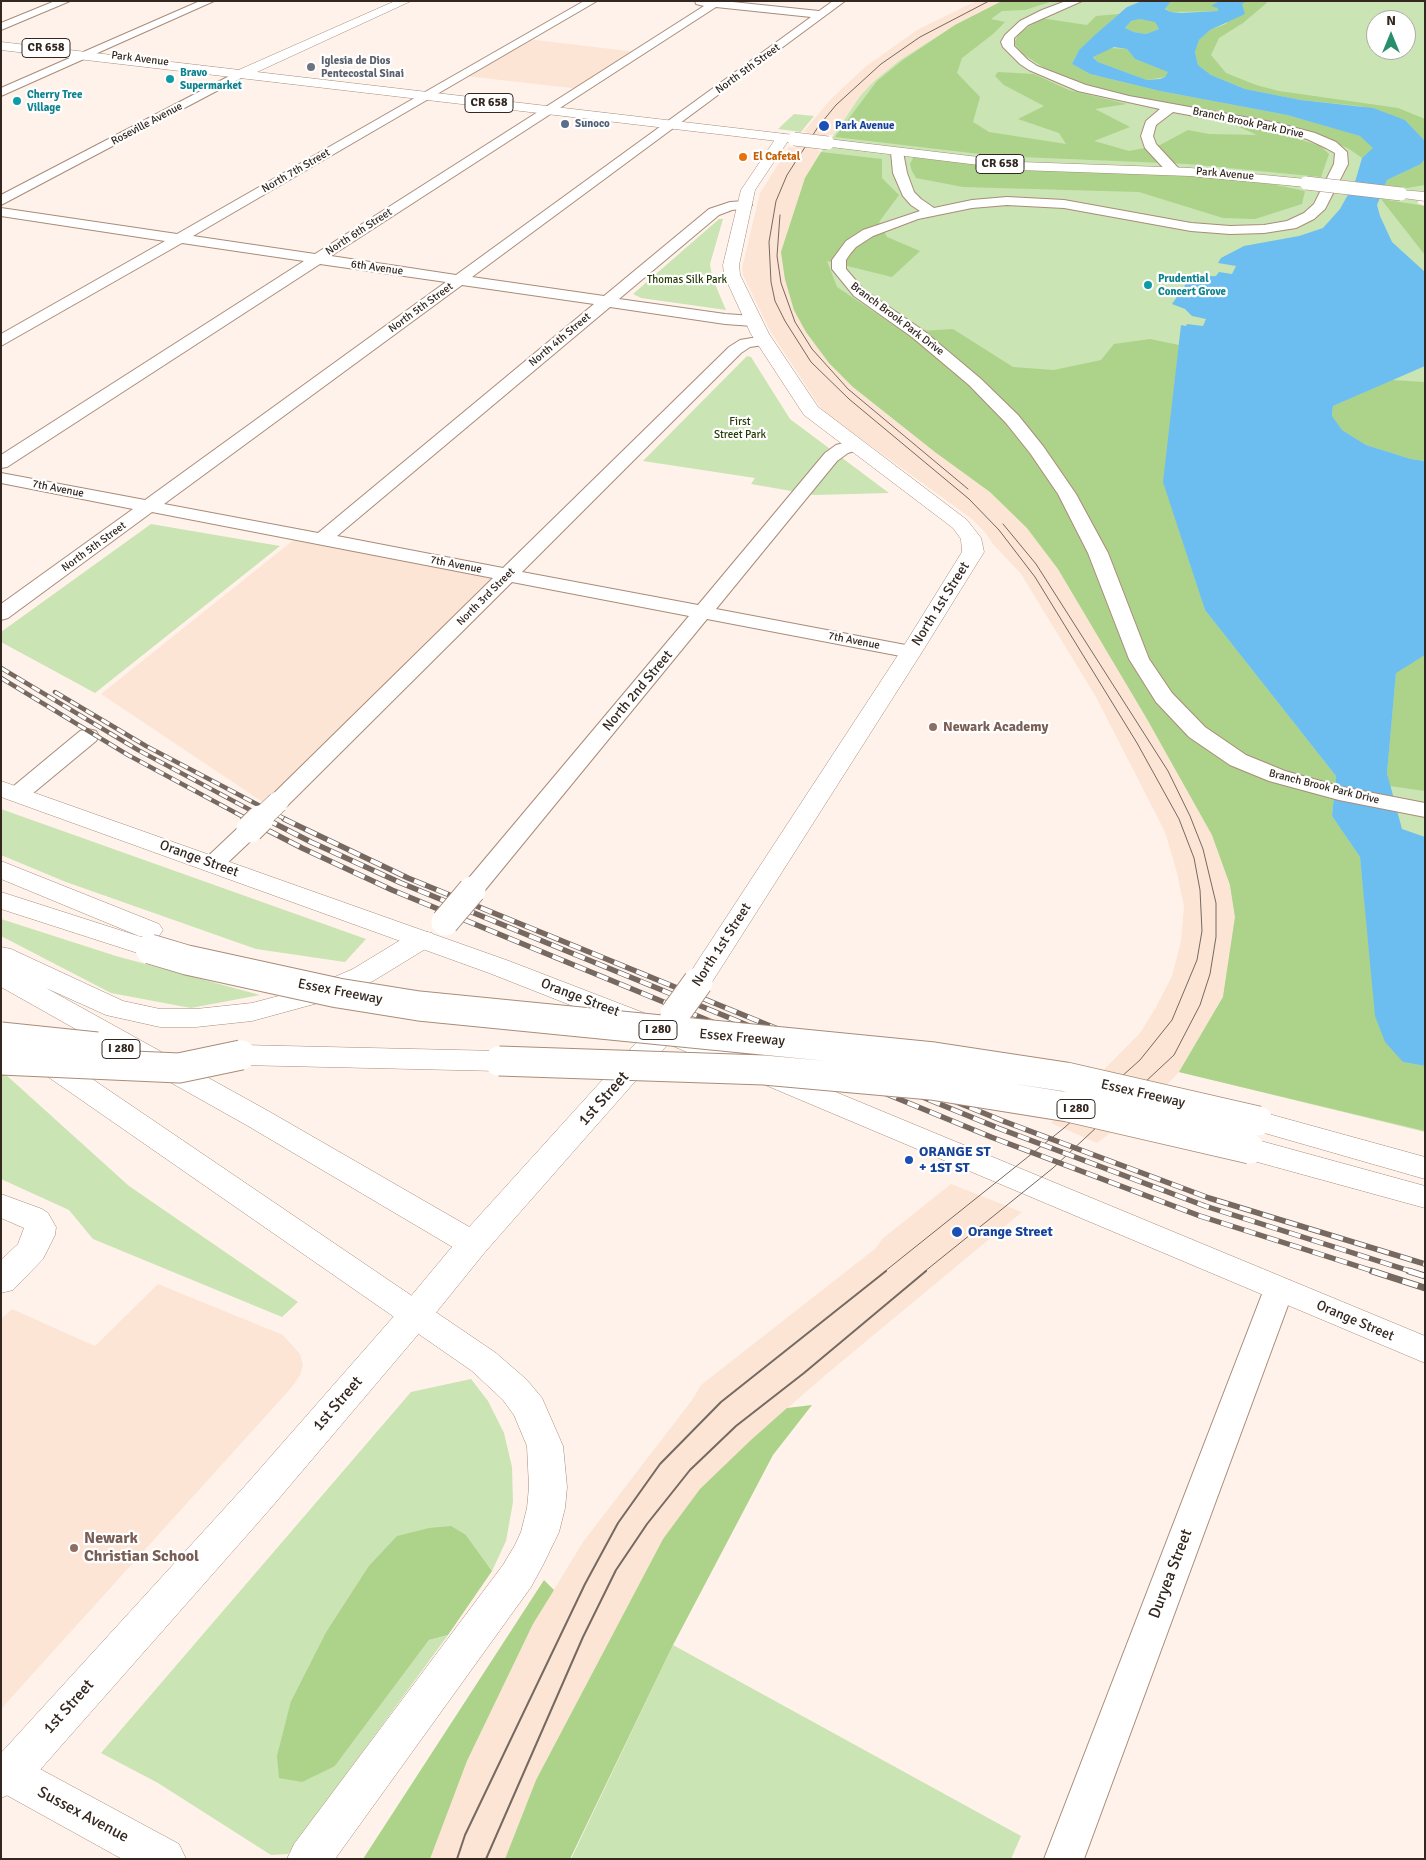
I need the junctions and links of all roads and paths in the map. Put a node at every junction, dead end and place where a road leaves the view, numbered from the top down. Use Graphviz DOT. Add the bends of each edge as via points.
graph roads {
  1 [pos="65,1"];
  2 [pos="209,1"];
  3 [pos="405,1"];
  4 [pos="592,1"];
  5 [pos="690,1"];
  6 [pos="840,1"];
  7 [pos="1077,1"];
  8 [pos="716,2"];
  9 [pos="822,15"];
  10 [pos="1,27"];
  11 [pos="1,44"];
  12 [pos="87,54"];
  13 [pos="243,73"];
  14 [pos="1,92"];
  15 [pos="428,95"];
  16 [pos="1171,107"];
  17 [pos="550,110"];
  18 [pos="672,125"];
  19 [pos="788,139"];
  20 [pos="897,152"];
  21 [pos="1174,171"];
  22 [pos="1425,197"];
  23 [pos="1,201"];
  24 [pos="745,205"];
  25 [pos="930,211"];
  26 [pos="1,212"];
  27 [pos="179,239"];
  28 [pos="317,259"];
  29 [pos="459,280"];
  30 [pos="606,302"];
  31 [pos="754,321"];
  32 [pos="1,341"];
  33 [pos="764,341"];
  34 [pos="854,445"];
  35 [pos="1,463"];
  36 [pos="1,478"];
  37 [pos="149,506"];
  38 [pos="321,540"];
  39 [pos="508,575"];
  40 [pos="703,613"];
  41 [pos="1,614"];
  42 [pos="910,652"];
  43 [pos="88,736"];
  44 [pos="10,791"];
  45 [pos="1424,810"];
  46 [pos="213,864"];
  47 [pos="1,869"];
  48 [pos="1,900"];
  49 [pos="150,939"];
  50 [pos="422,939"];
  51 [pos="1,955"];
  52 [pos="1,975"];
  53 [pos="669,1022"];
  54 [pos="1,1031"];
  55 [pos="1,1037"];
  56 [pos="241,1055"];
  57 [pos="1,1060"];
  58 [pos="1262,1128"];
  59 [pos="1425,1149"];
  60 [pos="1425,1168"];
  61 [pos="1425,1196"];
  62 [pos="1,1205"];
  63 [pos="473,1244"];
  64 [pos="1,1281"];
  65 [pos="1279,1289"];
  66 [pos="414,1316"];
  67 [pos="1425,1350"];
  68 [pos="3,1778"];
  69 [pos="164,1859"];
  70 [pos="309,1859"];
  71 [pos="1064,1859"];
  1 -- 10 [label="street"];
  2 -- 12 [label="street"];
  3 -- 13 [label="main road, Roseville Avenue"];
  4 -- 15 [label="street, North 7th Street"];
  5 -- 8 [label="street"];
  6 -- 9 [label="street, North 5th Street"];
  7 -- 16 [label="street, Branch Brook Park Drive" via="1028,20 1009,37 1009,47 1033,68 1073,86"];
  8 -- 9 [label="street"];
  8 -- 17 [label="street, North 6th Street"];
  9 -- 18 [label="street, North 5th Street"];
  11 -- 12 [label="main road, Park Avenue / CR 658"];
  12 -- 13 [label="main road, Park Avenue / CR 658"];
  12 -- 14 [label="street"];
  13 -- 15 [label="main road, Park Avenue / CR 658"];
  13 -- 23 [label="street, Roseville Avenue"];
  15 -- 17 [label="main road, Park Avenue / CR 658"];
  15 -- 27 [label="street, North 7th Street"];
  16 -- 21 [label="street" via="1150,124 1147,131 1150,145"];
  16 -- 25 [label="street, Branch Brook Park Drive" via="1303,133 1340,150 1341,164 1317,209 1296,223 1272,228 1202,228 1094,208 1034,202 981,203"];
  17 -- 18 [label="main road, Park Avenue / CR 658"];
  17 -- 28 [label="street, North 6th Street"];
  18 -- 19 [label="main road, Park Avenue / CR 658"];
  18 -- 29 [label="street, North 5th Street"];
  19 -- 20 [label="main road, Park Avenue / CR 658, bridge"];
  19 -- 24 [label="main road" via="749,187"];
  20 -- 21 [label="main road, Park Avenue / CR 658" via="1036,167"];
  20 -- 25 [label="street" via="900,173 908,193"];
  21 -- 22 [label="main road, Park Avenue / CR 658, bridge" via="1238,175"];
  24 -- 30 [label="street, North 4th Street" via="717,210"];
  24 -- 31 [label="main road, North 1st Street" via="731,268"];
  25 -- 45 [label="street, Branch Brook Park Drive" via="856,240 841,256 842,273 860,293 918,334 971,379 1012,419 1040,455 1077,512 1104,565 1139,659 1168,702 1197,732 1226,753 1263,772 1306,785"];
  26 -- 27 [label="street, 6th Avenue"];
  27 -- 28 [label="street, 6th Avenue"];
  27 -- 32 [label="street, North 7th Street"];
  28 -- 29 [label="street, 6th Avenue"];
  28 -- 35 [label="street, North 6th Street"];
  29 -- 30 [label="street, 6th Avenue"];
  29 -- 37 [label="street, North 5th Street"];
  30 -- 31 [label="street, 6th Avenue"];
  30 -- 38 [label="street, North 4th Street"];
  31 -- 33 [label="main road, North 1st Street"];
  33 -- 34 [label="main road, North 1st Street" via="811,411"];
  33 -- 39 [label="street, North 3rd Street" via="746,343 735,350"];
  34 -- 40 [label="street, North 2nd Street" via="831,457"];
  34 -- 42 [label="main road, North 1st Street" via="960,524 972,542 970,558"];
  36 -- 37 [label="street, 7th Avenue"];
  37 -- 38 [label="street, 7th Avenue"];
  37 -- 41 [label="street, North 5th Street"];
  38 -- 39 [label="street, 7th Avenue"];
  39 -- 40 [label="street, 7th Avenue"];
  39 -- 46 [label="street, North 3rd Street, bridge"];
  40 -- 42 [label="street, 7th Avenue"];
  40 -- 50 [label="street, North 2nd Street, bridge" via="445,922"];
  42 -- 53 [label="main road, North 1st Street, bridge"];
  43 -- 44 [label="street"];
  44 -- 46 [label="main road, Orange Street"];
  46 -- 50 [label="main road, Orange Street"];
  47 -- 49 [label="main road"];
  48 -- 49 [label="main road, Essex Freeway / I 280"];
  49 -- 58 [label="main road, Essex Freeway / I 280, bridge" via="201,963 338,993 502,1016 978,1063 1101,1084"];
  50 -- 51 [label="main road" via="363,976 318,994 252,1012 196,1018 160,1018 116,1009"];
  50 -- 53 [label="main road, Orange Street"];
  52 -- 63 [label="main road" via="260,1119"];
  53 -- 63 [label="main road, 1st Street"];
  53 -- 65 [label="main road, Orange Street"];
  54 -- 66 [label="main road"];
  55 -- 56 [label="main road, Essex Freeway / I 280, bridge" via="95,1047"];
  56 -- 57 [label="main road, bridge" via="179,1068"];
  56 -- 58 [label="main road, Essex Freeway / I 280, bridge" via="625,1064 848,1076 1020,1098 1112,1116"];
  58 -- 59 [label="main road"];
  58 -- 60 [label="main road, Essex Freeway / I 280"];
  58 -- 61 [label="main road, Essex Freeway / I 280"];
  62 -- 64 [label="main road" via="31,1217 40,1227 31,1251"];
  63 -- 66 [label="main road, 1st Street"];
  65 -- 67 [label="main road, Orange Street"];
  65 -- 71 [label="street, Duryea Street"];
  66 -- 68 [label="main road, 1st Street" via="257,1498"];
  66 -- 70 [label="main road" via="495,1371 528,1408 545,1446 546,1508 540,1532 517,1576"];
  68 -- 69 [label="main road, Sussex Avenue"];
}
